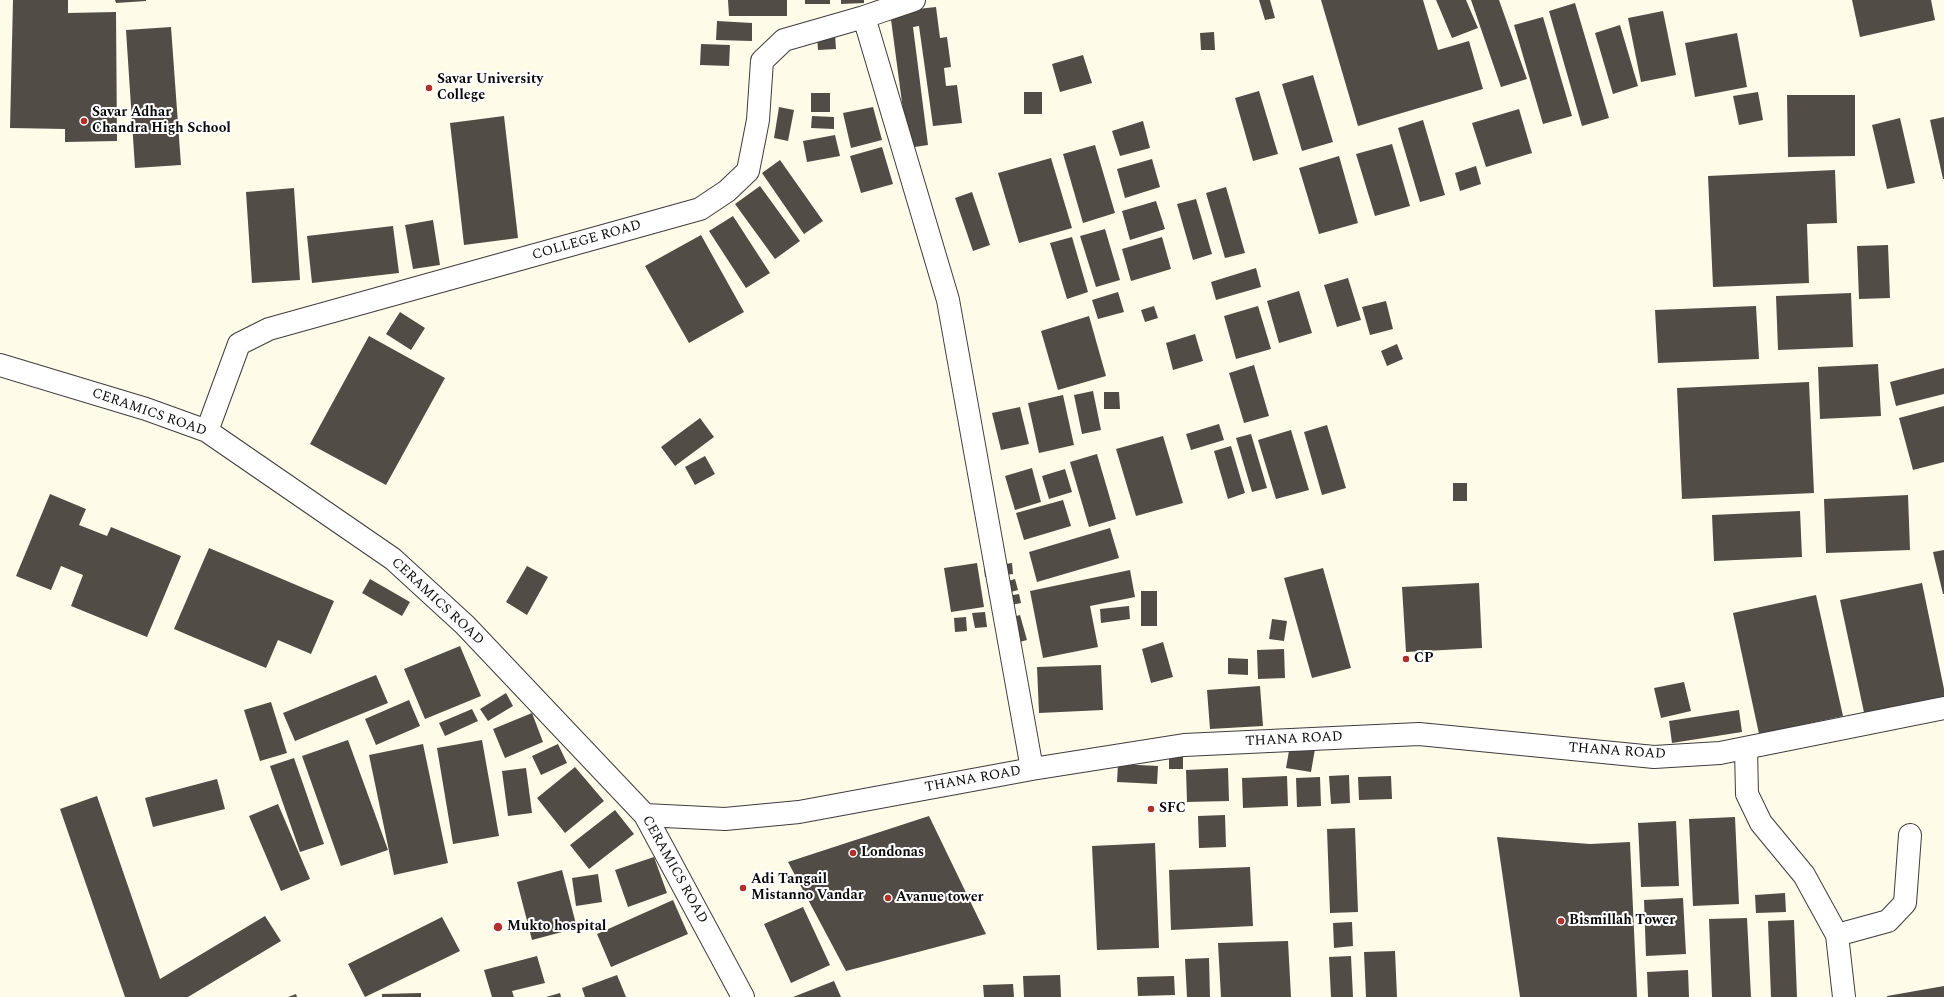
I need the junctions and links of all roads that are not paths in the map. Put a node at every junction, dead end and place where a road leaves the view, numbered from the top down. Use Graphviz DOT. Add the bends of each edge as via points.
graph roads {
  1 [pos="914,0"];
  2 [pos="864,17"];
  3 [pos="0,365"];
  4 [pos="207,431"];
  5 [pos="1944,708"];
  6 [pos="1746,749"];
  7 [pos="1032,769"];
  8 [pos="645,815"];
  9 [pos="1910,835"];
  10 [pos="1837,935"];
  11 [pos="743,997"];
  12 [pos="1844,997"];
  1 -- 2 [label="street, COLLEGE ROAD"];
  2 -- 4 [label="street, COLLEGE ROAD" via="784,40 762,61 758,120 748,172 727,191 700,209 269,329 239,344"];
  2 -- 7 [label="street" via="948,300"];
  3 -- 4 [label="street, CERAMICS ROAD" via="146,409"];
  4 -- 8 [label="street, CERAMICS ROAD" via="392,559 465,625"];
  5 -- 6 [label="street, THANA ROAD"];
  6 -- 7 [label="street, THANA ROAD" via="1654,757 1418,734 1184,745"];
  6 -- 10 [label="street" via="1747,794 1760,822 1804,875"];
  7 -- 8 [label="street, THANA ROAD" via="799,812 725,819"];
  8 -- 11 [label="street, CERAMICS ROAD"];
  9 -- 10 [label="street" via="1905,903 1888,922"];
  10 -- 12 [label="street"];
}
